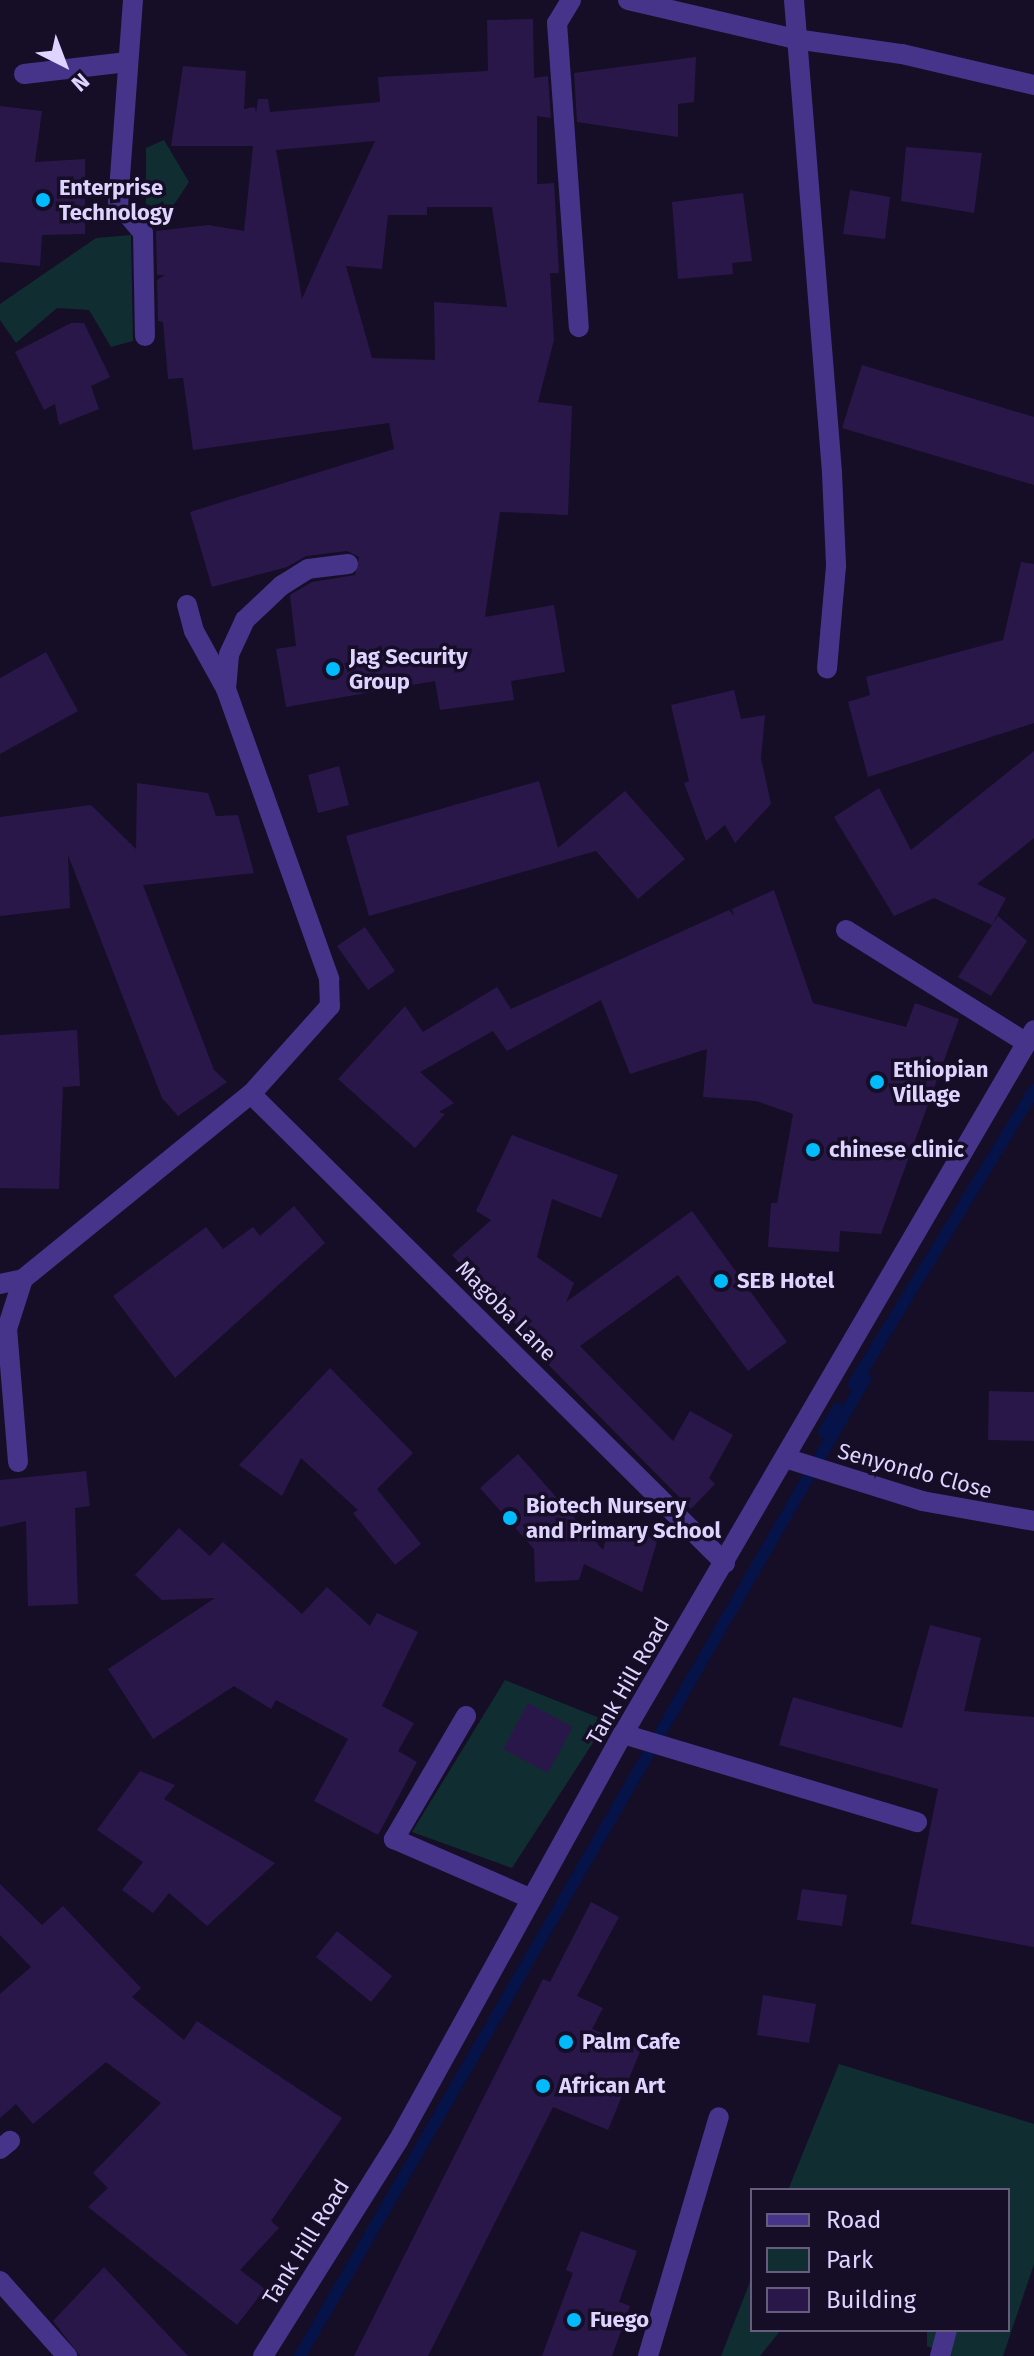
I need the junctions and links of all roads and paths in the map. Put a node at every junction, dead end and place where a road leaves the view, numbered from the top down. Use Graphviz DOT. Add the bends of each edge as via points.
graph roads {
  1 [pos="133,0"];
  2 [pos="571,0"];
  3 [pos="628,0"];
  4 [pos="794,0"];
  5 [pos="795,39"];
  6 [pos="127,62"];
  7 [pos="24,74"];
  8 [pos="1034,85"];
  9 [pos="579,327"];
  10 [pos="145,336"];
  11 [pos="348,564"];
  12 [pos="187,605"];
  13 [pos="827,669"];
  14 [pos="226,689"];
  15 [pos="846,930"];
  16 [pos="1030,1037"];
  17 [pos="251,1094"];
  18 [pos="23,1279"];
  19 [pos="0,1284"];
  20 [pos="785,1458"];
  21 [pos="18,1462"];
  22 [pos="1034,1521"];
  23 [pos="725,1563"];
  24 [pos="466,1716"];
  25 [pos="623,1734"];
  26 [pos="917,1822"];
  27 [pos="532,1899"];
  28 [pos="719,2117"];
  29 [pos="0,2281"];
  30 [pos="946,2332"];
  31 [pos="67,2356"];
  32 [pos="263,2356"];
  33 [pos="648,2356"];
  34 [pos="940,2356"];
  1 -- 6 [label="street"];
  2 -- 9 [label="street" via="557,23"];
  3 -- 5 [label="street"];
  4 -- 5 [label="street"];
  5 -- 8 [label="street" via="902,54"];
  5 -- 13 [label="street" via="836,566"];
  6 -- 7 [label="street"];
  6 -- 10 [label="street" via="118,203 143,233"];
  11 -- 14 [label="street" via="308,569 245,620 229,655"];
  12 -- 14 [label="street" via="194,631"];
  14 -- 17 [label="street" via="329,979 330,1006"];
  15 -- 16 [label="street"];
  16 -- 20 [label="street, Tank Hill Road"];
  17 -- 18 [label="street"];
  17 -- 23 [label="street, Magoba Lane"];
  18 -- 19 [label="street"];
  18 -- 21 [label="street" via="7,1329"];
  20 -- 22 [label="street, Senyondo Close" via="922,1501"];
  20 -- 23 [label="street, Tank Hill Road"];
  23 -- 25 [label="street, Tank Hill Road"];
  24 -- 27 [label="street" via="394,1839"];
  25 -- 26 [label="street"];
  25 -- 27 [label="street, Tank Hill Road"];
  27 -- 32 [label="street, Tank Hill Road" via="398,2141"];
  28 -- 33 [label="street"];
  29 -- 31 [label="street"];
  30 -- 34 [label="street"];
}
